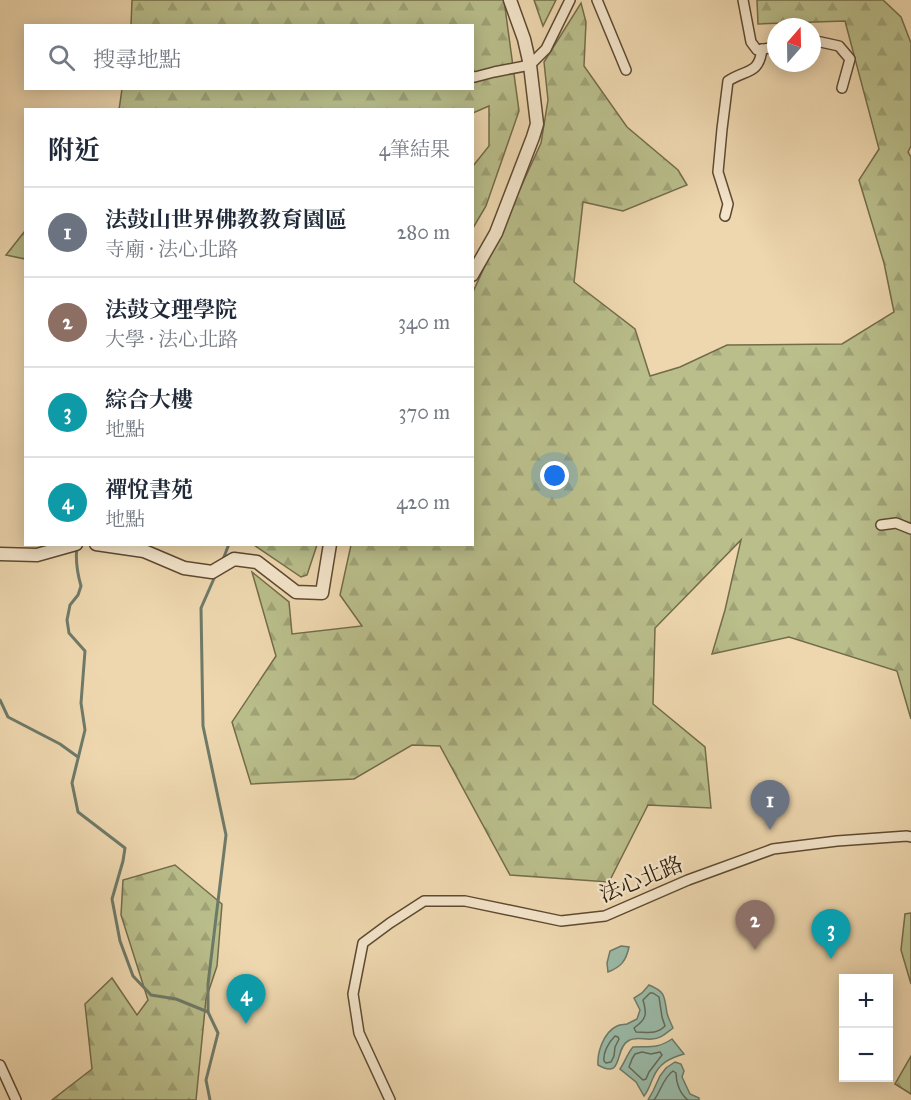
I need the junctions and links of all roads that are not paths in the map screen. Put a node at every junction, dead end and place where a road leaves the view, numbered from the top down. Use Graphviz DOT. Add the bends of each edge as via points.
graph roads {
  1 [pos="510,0"];
  2 [pos="570,0"];
  3 [pos="597,0"];
  4 [pos="743,0"];
  5 [pos="821,42"];
  6 [pos="767,49"];
  7 [pos="762,50"];
  8 [pos="530,65"];
  9 [pos="626,70"];
  10 [pos="474,77"];
  11 [pos="842,88"];
  12 [pos="725,216"];
  13 [pos="474,271"];
  14 [pos="881,525"];
  15 [pos="911,529"];
  16 [pos="69,546"];
  17 [pos="110,546"];
  18 [pos="330,546"];
  19 [pos="0,554"];
  20 [pos="911,837"];
  21 [pos="0,1065"];
  22 [pos="16,1100"];
  23 [pos="390,1100"];
  1 -- 8 [label="street"];
  2 -- 8 [label="street" via="546,49"];
  3 -- 9 [label="street"];
  4 -- 7 [label="street" via="751,42"];
  5 -- 11 [label="street" via="838,46 850,59"];
  6 -- 7 [label="street"];
  7 -- 12 [label="street" via="754,69 728,81 718,172 728,204"];
  8 -- 10 [label="street"];
  8 -- 13 [label="street" via="537,124 496,232"];
  14 -- 15 [label="street"];
  16 -- 19 [label="street" via="37,555"];
  17 -- 18 [label="street" via="144,551 184,568 212,572 234,559 257,562 296,592 322,593"];
  20 -- 23 [label="street, 法心北路" via="837,840 772,849 605,916 561,921 465,901 424,901 363,943 353,994 359,1033"];
  21 -- 22 [label="street"];
}
